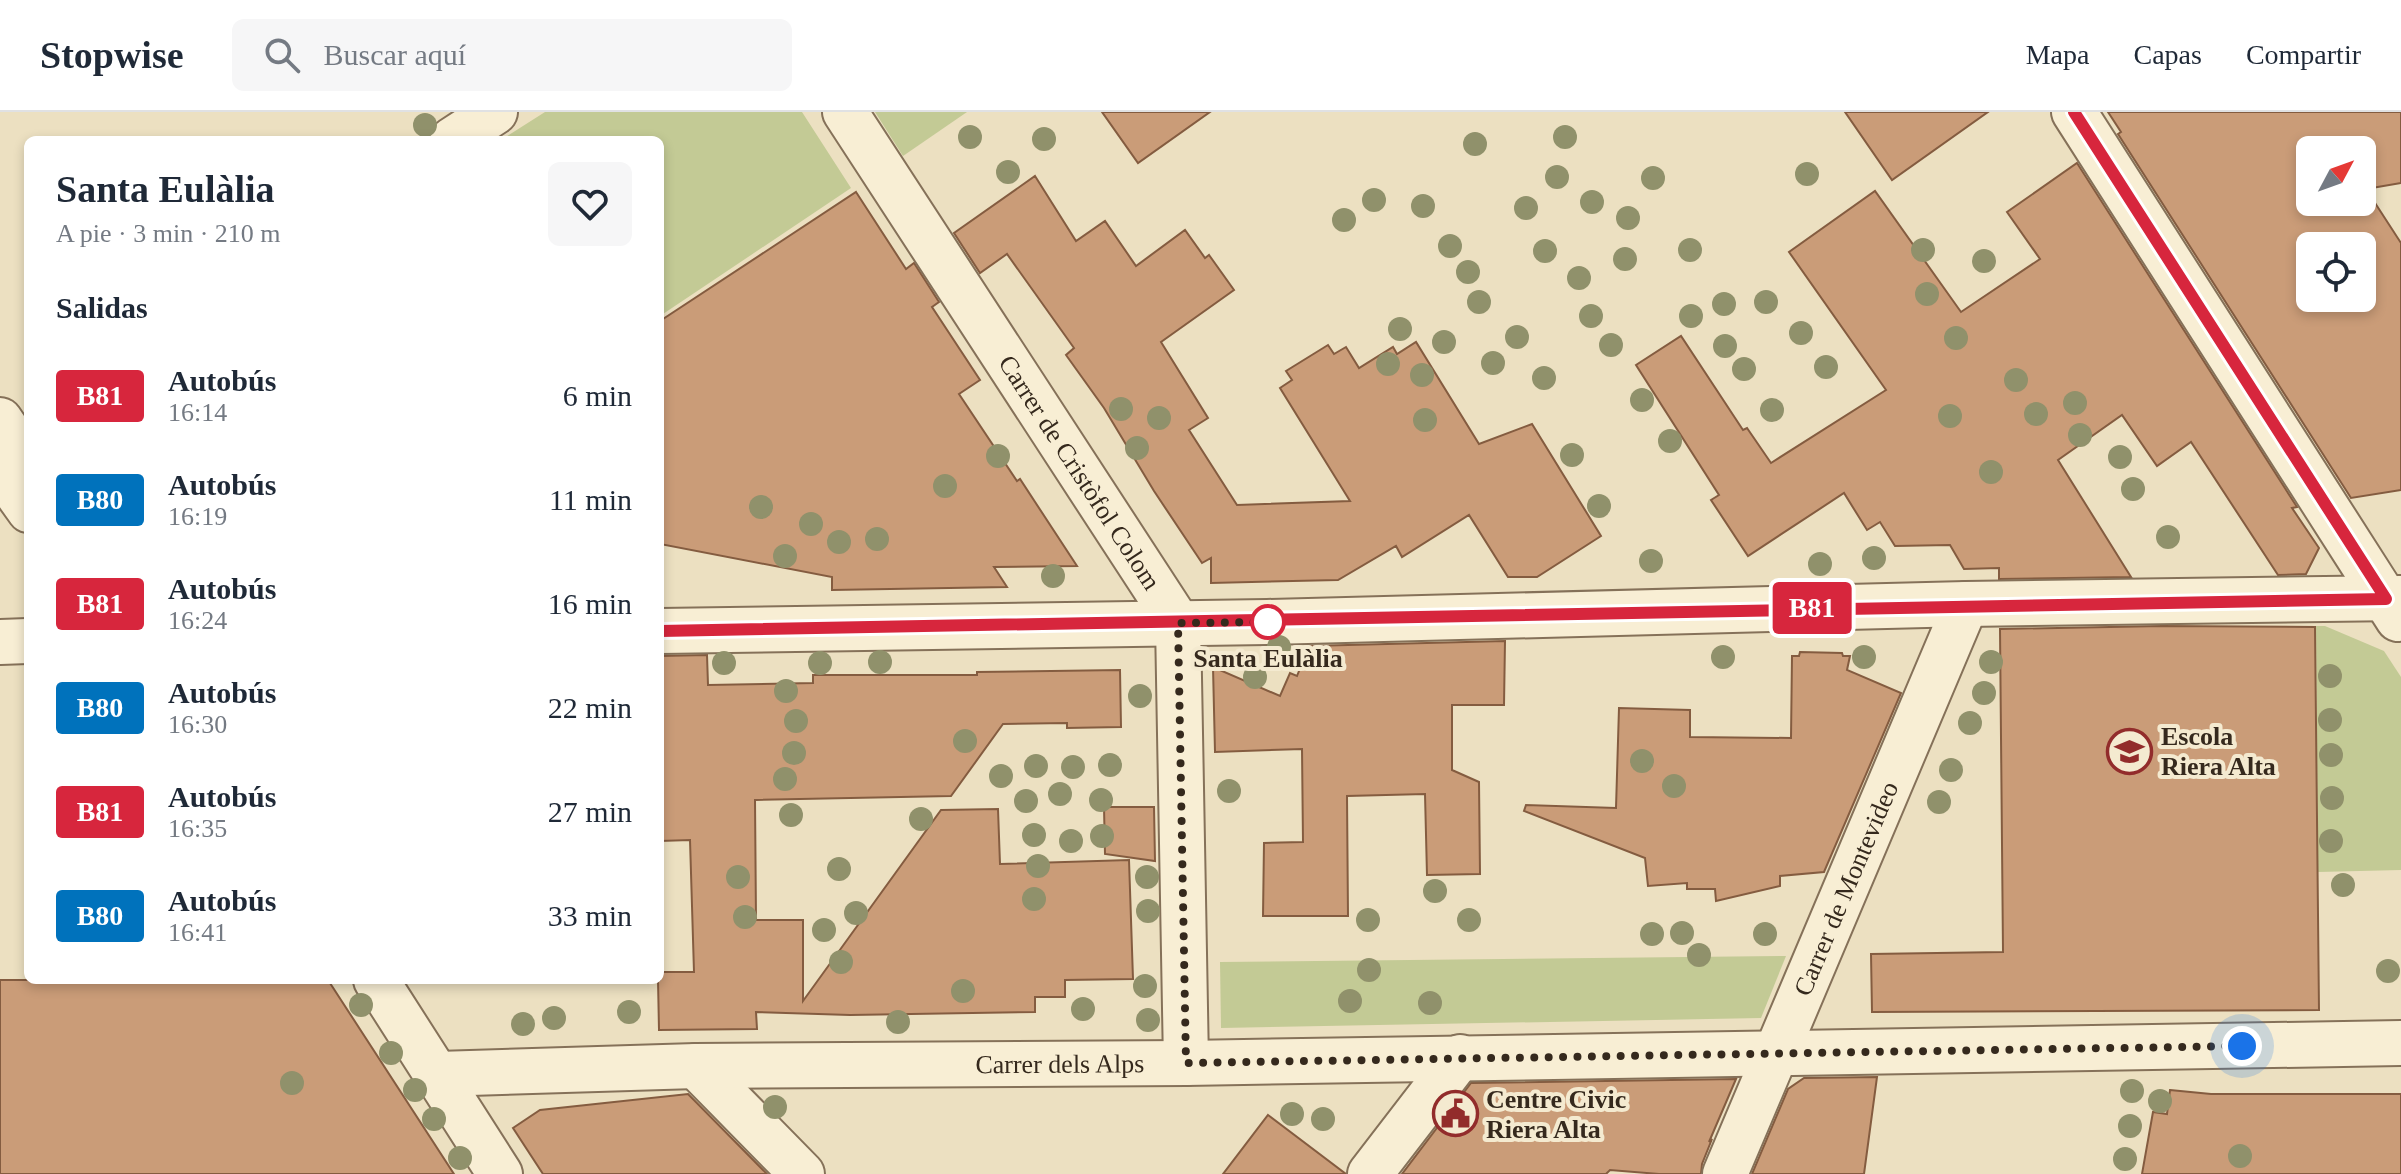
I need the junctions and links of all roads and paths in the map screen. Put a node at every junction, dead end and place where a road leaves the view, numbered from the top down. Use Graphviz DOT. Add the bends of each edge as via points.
graph roads {
  1 [pos="495,112"];
  2 [pos="845,112"];
  3 [pos="2074,112"];
  4 [pos="458,136"];
  5 [pos="0,473"];
  6 [pos="24,506"];
  7 [pos="1966,604"];
  8 [pos="2396,607"];
  9 [pos="0,620"];
  10 [pos="24,620"];
  11 [pos="1178,623"];
  12 [pos="664,631"];
  13 [pos="24,641"];
  14 [pos="0,642"];
  15 [pos="379,984"];
  16 [pos="2401,1043"];
  17 [pos="1776,1054"];
  18 [pos="1460,1057"];
  19 [pos="1186,1063"];
  20 [pos="696,1066"];
  21 [pos="438,1074"];
  22 [pos="500,1174"];
  23 [pos="802,1174"];
  24 [pos="1370,1174"];
  25 [pos="1725,1174"];
  1 -- 4 [label="street"];
  2 -- 11 [label="street, Carrer de Cristòfol Colom"];
  3 -- 8 [label="street"];
  5 -- 6 [label="street"];
  7 -- 8 [label="street"];
  7 -- 11 [label="street"];
  7 -- 17 [label="street, Carrer de Montevideo"];
  9 -- 10 [label="street"];
  11 -- 12 [label="street"];
  11 -- 19 [label="street"];
  13 -- 14 [label="street"];
  15 -- 21 [label="street"];
  16 -- 17 [label="street, Carrer dels Alps"];
  17 -- 18 [label="street, Carrer dels Alps"];
  17 -- 25 [label="street, Carrer de Montevideo"];
  18 -- 19 [label="street, Carrer dels Alps"];
  18 -- 24 [label="street"];
  19 -- 20 [label="street, Carrer dels Alps"];
  20 -- 21 [label="street, Carrer dels Alps"];
  20 -- 23 [label="street"];
  21 -- 22 [label="street"];
}
